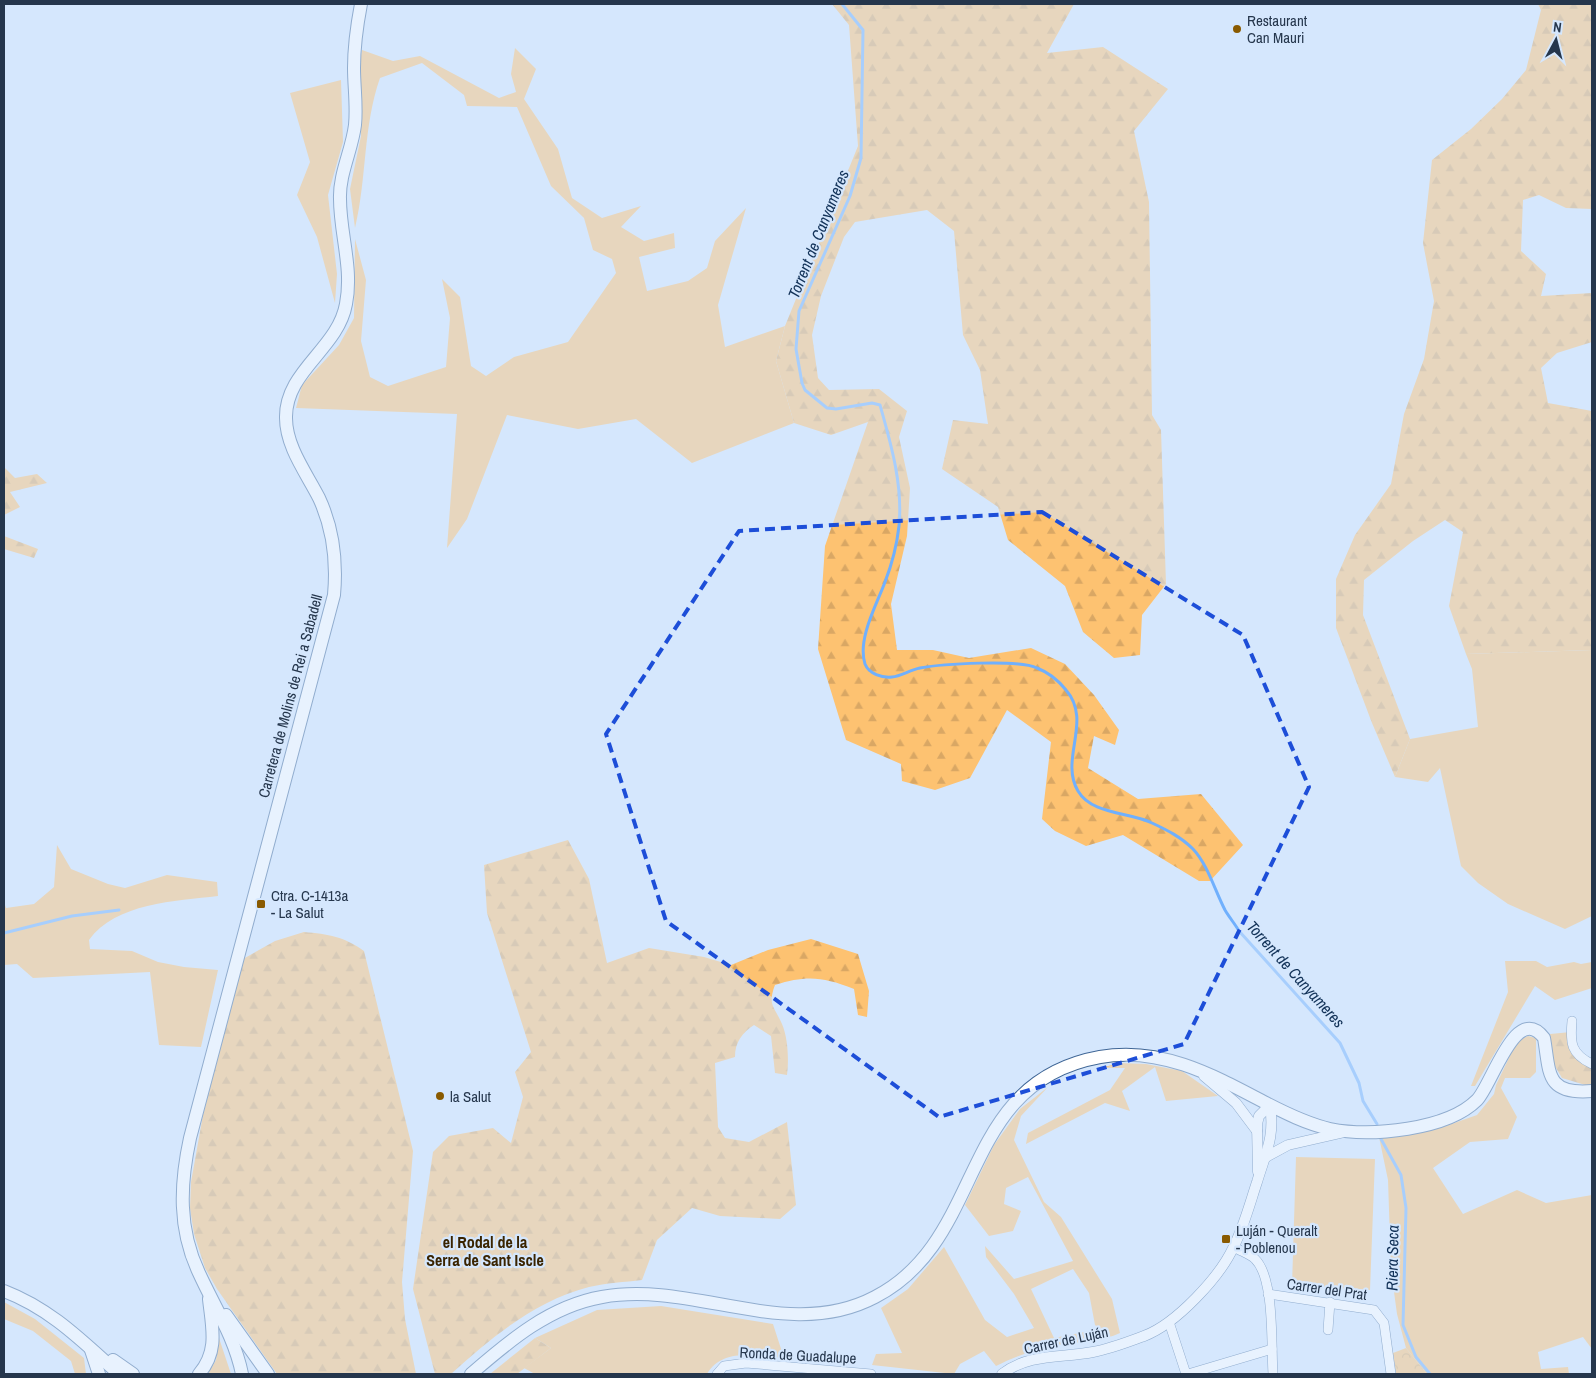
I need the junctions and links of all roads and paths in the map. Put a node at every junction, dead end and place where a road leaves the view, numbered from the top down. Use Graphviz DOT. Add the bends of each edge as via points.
graph roads {
  1 [pos="361,4"];
  2 [pos="1572,1021"];
  3 [pos="1592,1064"];
  4 [pos="1190,1066"];
  5 [pos="1592,1091"];
  6 [pos="1270,1105"];
  7 [pos="1257,1131"];
  8 [pos="1346,1131"];
  9 [pos="1266,1158"];
  10 [pos="1258,1176"];
  11 [pos="1234,1247"];
  12 [pos="4,1291"];
  13 [pos="209,1294"];
  14 [pos="1268,1294"];
  15 [pos="1330,1302"];
  16 [pos="1169,1322"];
  17 [pos="1328,1330"];
  18 [pos="88,1344"];
  19 [pos="1272,1349"];
  20 [pos="802,1371"];
  21 [pos="98,1374"];
  22 [pos="119,1374"];
  23 [pos="133,1374"];
  24 [pos="199,1374"];
  25 [pos="242,1374"];
  26 [pos="268,1374"];
  27 [pos="470,1374"];
  28 [pos="717,1374"];
  29 [pos="872,1374"];
  30 [pos="1002,1374"];
  31 [pos="1187,1374"];
  32 [pos="1273,1374"];
  33 [pos="1391,1374"];
  1 -- 13 [label="main road, Carretera de Molins de Rei a Sabadell" via="355,50 355,122 340,190 348,266 347,302 333,336 292,387 286,412 292,444 323,509 330,532 334,595 185,1163 182,1201 186,1234"];
  2 -- 3 [label="street" via="1571,1041 1577,1054"];
  4 -- 6 [label="main road"];
  4 -- 7 [label="street" via="1227,1094"];
  4 -- 27 [label="main road" via="1155,1057 1119,1054 1077,1063 1041,1080 1014,1103 996,1125 948,1225 928,1255 904,1278 866,1302 833,1312 795,1315 668,1294 602,1297 571,1306 536,1323"];
  5 -- 8 [label="main road" via="1575,1091 1556,1083 1547,1067 1544,1038 1535,1029 1528,1028 1513,1037 1482,1094 1459,1114 1404,1128"];
  6 -- 7 [label="street" via="1260,1116"];
  6 -- 8 [label="main road" via="1306,1122"];
  6 -- 9 [label="street" via="1272,1133"];
  7 -- 10 [label="street"];
  8 -- 9 [label="street" via="1288,1145"];
  9 -- 10 [label="street"];
  10 -- 11 [label="street, Carrer de Luján"];
  11 -- 14 [label="street" via="1255,1259 1264,1276"];
  11 -- 16 [label="street, Carrer de Luján" via="1209,1284"];
  12 -- 18 [label="main road" via="54,1317"];
  13 -- 24 [label="main road" via="213,1345 210,1359"];
  13 -- 25 [label="main road, Carretera de Molins de Rei a Sabadell" via="226,1326"];
  13 -- 26 [label="main road"];
  14 -- 15 [label="street, Carrer del Prat"];
  14 -- 19 [label="street"];
  15 -- 17 [label="street"];
  15 -- 33 [label="street, Carrer del Prat" via="1374,1310 1384,1323"];
  16 -- 30 [label="street, Carrer de Luján" via="1137,1338 1094,1352 1039,1358"];
  16 -- 31 [label="street"];
  18 -- 21 [label="main road"];
  18 -- 22 [label="main road"];
  18 -- 23 [label="main road"];
  19 -- 31 [label="street"];
  19 -- 32 [label="street"];
  20 -- 28 [label="street, Ronda de Guadalupe" via="746,1363 724,1366"];
  20 -- 29 [label="street, Ronda de Guadalupe"];
}
